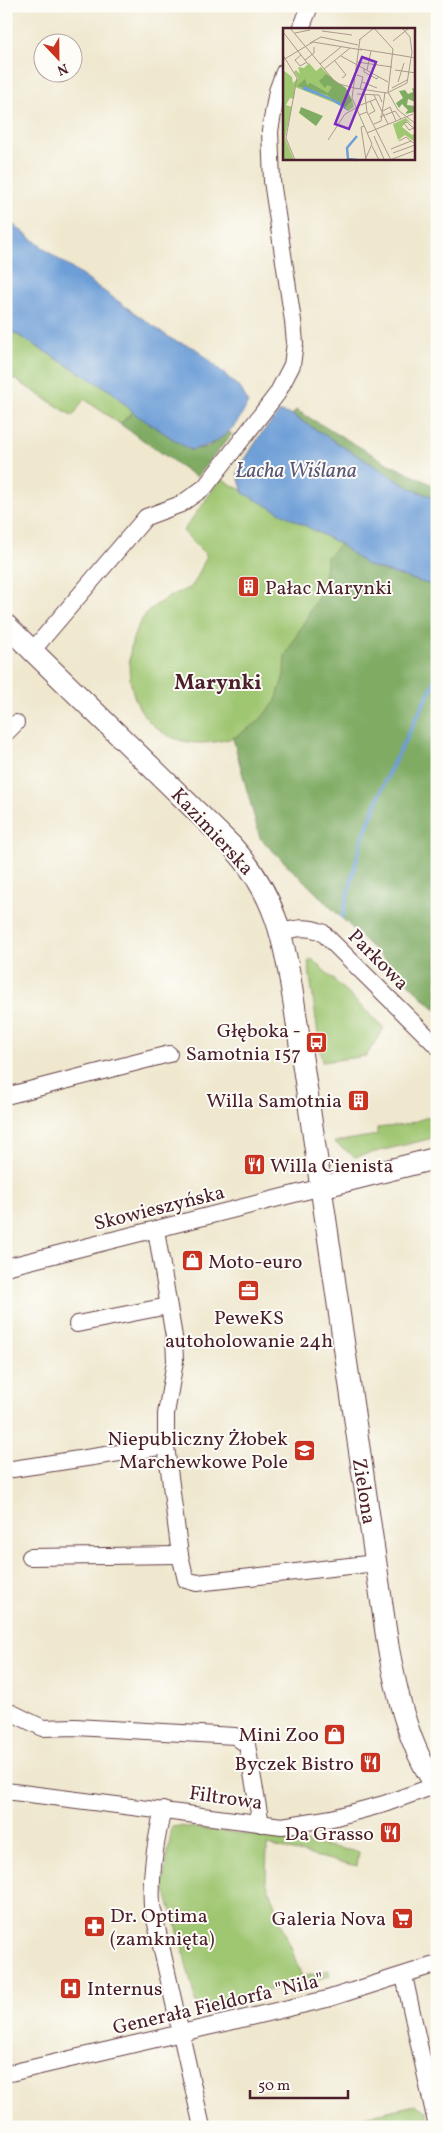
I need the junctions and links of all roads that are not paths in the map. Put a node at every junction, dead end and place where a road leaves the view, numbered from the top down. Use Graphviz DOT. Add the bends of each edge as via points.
graph roads {
  1 [pos="310,6"];
  2 [pos="301,28"];
  3 [pos="283,75"];
  4 [pos="6,626"];
  5 [pos="32,651"];
  6 [pos="281,932"];
  7 [pos="437,1046"];
  8 [pos="169,1054"];
  9 [pos="6,1096"];
  10 [pos="437,1158"];
  11 [pos="322,1187"];
  12 [pos="156,1230"];
  13 [pos="6,1267"];
  14 [pos="168,1306"];
  15 [pos="77,1324"];
  16 [pos="166,1446"];
  17 [pos="6,1470"];
  18 [pos="180,1556"];
  19 [pos="30,1557"];
  20 [pos="376,1563"];
  21 [pos="6,1710"];
  22 [pos="436,1785"];
  23 [pos="6,1791"];
  24 [pos="163,1810"];
  25 [pos="261,1824"];
  26 [pos="437,1964"];
  27 [pos="404,1976"];
  28 [pos="181,2034"];
  29 [pos="6,2074"];
  30 [pos="202,2127"];
  31 [pos="437,2127"];
  1 -- 2 [label="street"];
  3 -- 5 [label="street" via="270,131 272,181 295,342 292,365 278,394 205,487 181,504 146,517"];
  4 -- 5 [label="main road, Kazimierska"];
  5 -- 6 [label="main road, Kazimierska" via="247,863 269,899"];
  6 -- 7 [label="street, Parkowa" via="311,928 322,932"];
  6 -- 11 [label="main road, Kazimierska"];
  8 -- 9 [label="street"];
  10 -- 11 [label="main road"];
  11 -- 12 [label="street, Skowieszyńska"];
  11 -- 20 [label="main road, Zielona"];
  12 -- 13 [label="street, Skowieszyńska"];
  12 -- 14 [label="street"];
  14 -- 15 [label="street"];
  14 -- 16 [label="street" via="175,1362 166,1414"];
  16 -- 17 [label="street"];
  16 -- 18 [label="street"];
  18 -- 19 [label="street"];
  18 -- 20 [label="street" via="186,1580 196,1583"];
  20 -- 22 [label="main road, Zielona" via="388,1646 402,1710 415,1746"];
  21 -- 25 [label="street" via="43,1728 235,1736 247,1745"];
  22 -- 25 [label="street, Filtrowa" via="332,1818 282,1826"];
  23 -- 24 [label="street, Filtrowa"];
  24 -- 25 [label="street, Filtrowa"];
  24 -- 28 [label="street" via="154,1847 152,1906"];
  26 -- 27 [label="street, Generała Fieldorfa \"Nila\""];
  27 -- 28 [label="street, Generała Fieldorfa \"Nila\"" via="327,1999"];
  27 -- 31 [label="street"];
  28 -- 29 [label="street, Generała Fieldorfa \"Nila\""];
  28 -- 30 [label="street"];
}
